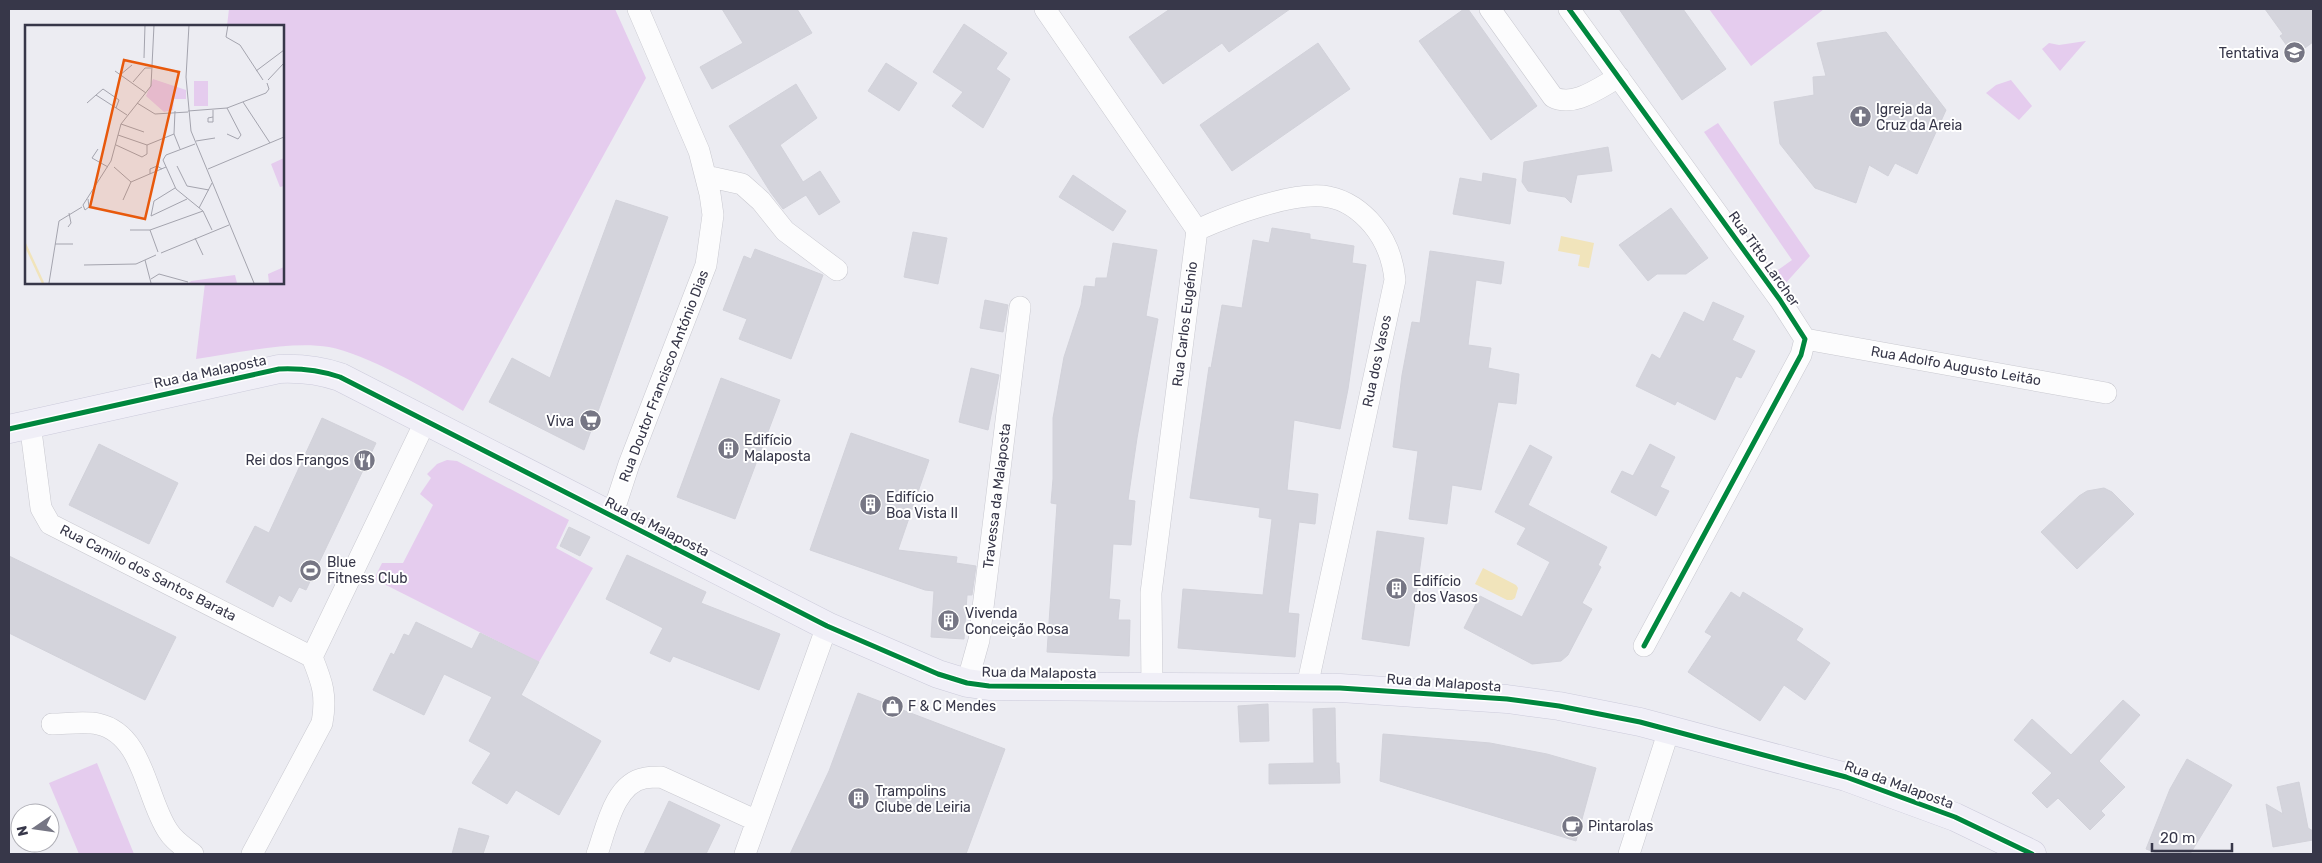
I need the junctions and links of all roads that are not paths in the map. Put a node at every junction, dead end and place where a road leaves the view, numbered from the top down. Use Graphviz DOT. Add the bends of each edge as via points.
graph roads {
  1 [pos="638,9"];
  2 [pos="1045,9"];
  3 [pos="1490,9"];
  4 [pos="1569,9"];
  5 [pos="1618,77"];
  6 [pos="706,176"];
  7 [pos="1197,230"];
  8 [pos="837,270"];
  9 [pos="1020,307"];
  10 [pos="1805,339"];
  11 [pos="2106,392"];
  12 [pos="425,422"];
  13 [pos="20,426"];
  14 [pos="612,516"];
  15 [pos="827,626"];
  16 [pos="1644,646"];
  17 [pos="312,657"];
  18 [pos="967,683"];
  19 [pos="1152,686"];
  20 [pos="1307,687"];
  21 [pos="52,724"];
  22 [pos="1669,730"];
  23 [pos="757,821"];
  24 [pos="193,854"];
  25 [pos="252,854"];
  26 [pos="597,854"];
  27 [pos="745,854"];
  28 [pos="1629,854"];
  29 [pos="2032,854"];
  1 -- 6 [label="street, Rua Doutor Francisco António Dias" via="699,151"];
  2 -- 7 [label="street"];
  3 -- 5 [label="street" via="1553,97 1569,101"];
  4 -- 5 [label="street, Rua Titto Larcher"];
  5 -- 10 [label="street, Rua Titto Larcher"];
  6 -- 8 [label="street" via="742,184 761,201 785,231"];
  6 -- 14 [label="street, Rua Doutor Francisco António Dias" via="713,215 706,265"];
  7 -- 19 [label="street, Rua Carlos Eugénio" via="1151,592"];
  7 -- 20 [label="street, Rua dos Vasos" via="1220,219 1273,203 1328,196 1365,216 1384,239 1393,264 1394,280"];
  9 -- 18 [label="street, Travessa da Malaposta" via="979,640"];
  10 -- 11 [label="street, Rua Adolfo Augusto Leitão"];
  10 -- 16 [label="street" via="1801,354"];
  12 -- 13 [label="street, Rua da Malaposta" via="340,377 304,368 279,369"];
  12 -- 14 [label="street, Rua da Malaposta"];
  12 -- 17 [label="street"];
  13 -- 17 [label="street, Rua Camilo dos Santos Barata" via="40,508 50,524"];
  14 -- 15 [label="street, Rua da Malaposta"];
  15 -- 18 [label="street, Rua da Malaposta" via="910,664"];
  15 -- 23 [label="street"];
  17 -- 25 [label="street" via="323,684 322,723"];
  18 -- 19 [label="street, Rua da Malaposta" via="989,686"];
  19 -- 20 [label="street, Rua da Malaposta"];
  20 -- 22 [label="street, Rua da Malaposta" via="1508,699 1559,706"];
  21 -- 24 [label="street" via="98,724 116,733 133,751 168,830"];
  22 -- 28 [label="street"];
  22 -- 29 [label="street, Rua da Malaposta" via="1871,785 1955,817"];
  23 -- 26 [label="street" via="661,777 643,778 628,786 618,799"];
  23 -- 27 [label="street"];
}
